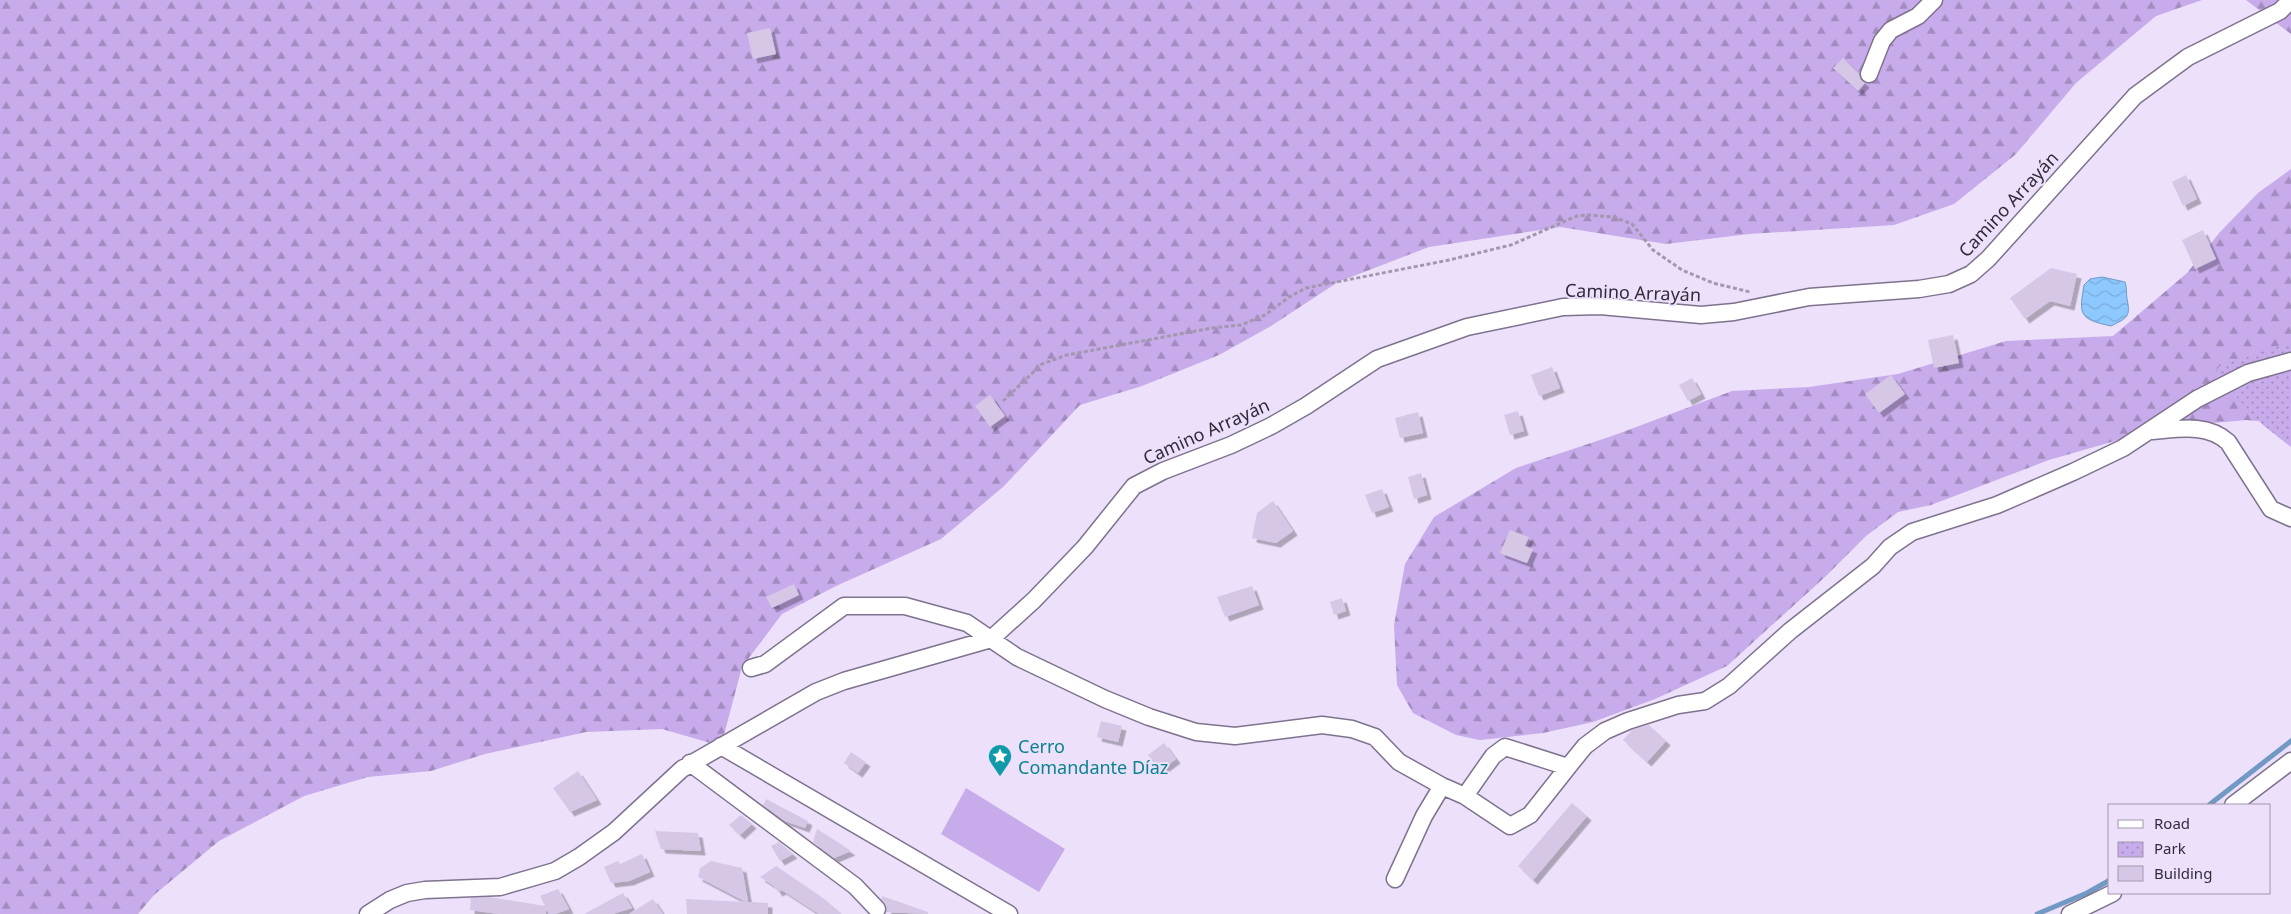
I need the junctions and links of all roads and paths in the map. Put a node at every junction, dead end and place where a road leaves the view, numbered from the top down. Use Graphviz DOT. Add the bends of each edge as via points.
graph roads {
  1 [pos="1934,0"];
  2 [pos="2291,0"];
  3 [pos="1869,74"];
  4 [pos="1781,303"];
  5 [pos="2291,361"];
  6 [pos="1002,402"];
  7 [pos="2150,431"];
  8 [pos="2291,518"];
  9 [pos="991,639"];
  10 [pos="751,668"];
  11 [pos="721,746"];
  12 [pos="2291,761"];
  13 [pos="690,764"];
  14 [pos="1568,767"];
  15 [pos="1442,786"];
  16 [pos="1465,796"];
  17 [pos="2234,804"];
  18 [pos="1395,879"];
  19 [pos="2112,894"];
  20 [pos="877,909"];
  21 [pos="368,914"];
  22 [pos="1008,914"];
  23 [pos="2070,914"];
  1 -- 3 [label="street" via="1918,16 1891,30 1882,41"];
  2 -- 4 [label="street, Camino Arrayán" via="2280,11 2188,57 2135,96 1971,274 1949,284 1919,289 1809,297"];
  4 -- 6 [label="path" via="1767,296 1713,283 1682,270 1653,250 1632,224 1588,214 1511,244 1449,260 1306,288 1265,315 1241,325 1067,355 1042,364"];
  4 -- 9 [label="street, Camino Arrayán" via="1701,316 1600,306 1563,307 1466,327 1377,359 1271,426 1162,471 1134,486 1085,547"];
  5 -- 7 [label="street" via="2248,373 2197,399"];
  7 -- 8 [label="street" via="2200,428 2222,436 2271,509"];
  7 -- 14 [label="street" via="2123,448 1997,505 1912,532 1790,631 1729,686 1705,701 1678,705 1605,731"];
  9 -- 10 [label="street" via="967,623 905,606 844,606 765,664"];
  9 -- 11 [label="street, Camino Arrayán" via="826,688"];
  9 -- 15 [label="street" via="1017,657 1105,699 1196,732 1235,736 1322,725 1375,736 1399,762"];
  11 -- 13 [label="street, Camino Arrayán"];
  11 -- 22 [label="street"];
  12 -- 17 [label="street"];
  13 -- 20 [label="street" via="855,886"];
  13 -- 21 [label="street, Camino Arrayán" via="666,782 614,832 555,871 500,888 407,893"];
  14 -- 16 [label="street" via="1505,747 1493,756"];
  14 -- 16 [label="street" via="1530,815 1510,826"];
  15 -- 16 [label="street"];
  15 -- 18 [label="street" via="1424,816"];
  19 -- 23 [label="street"];
}
